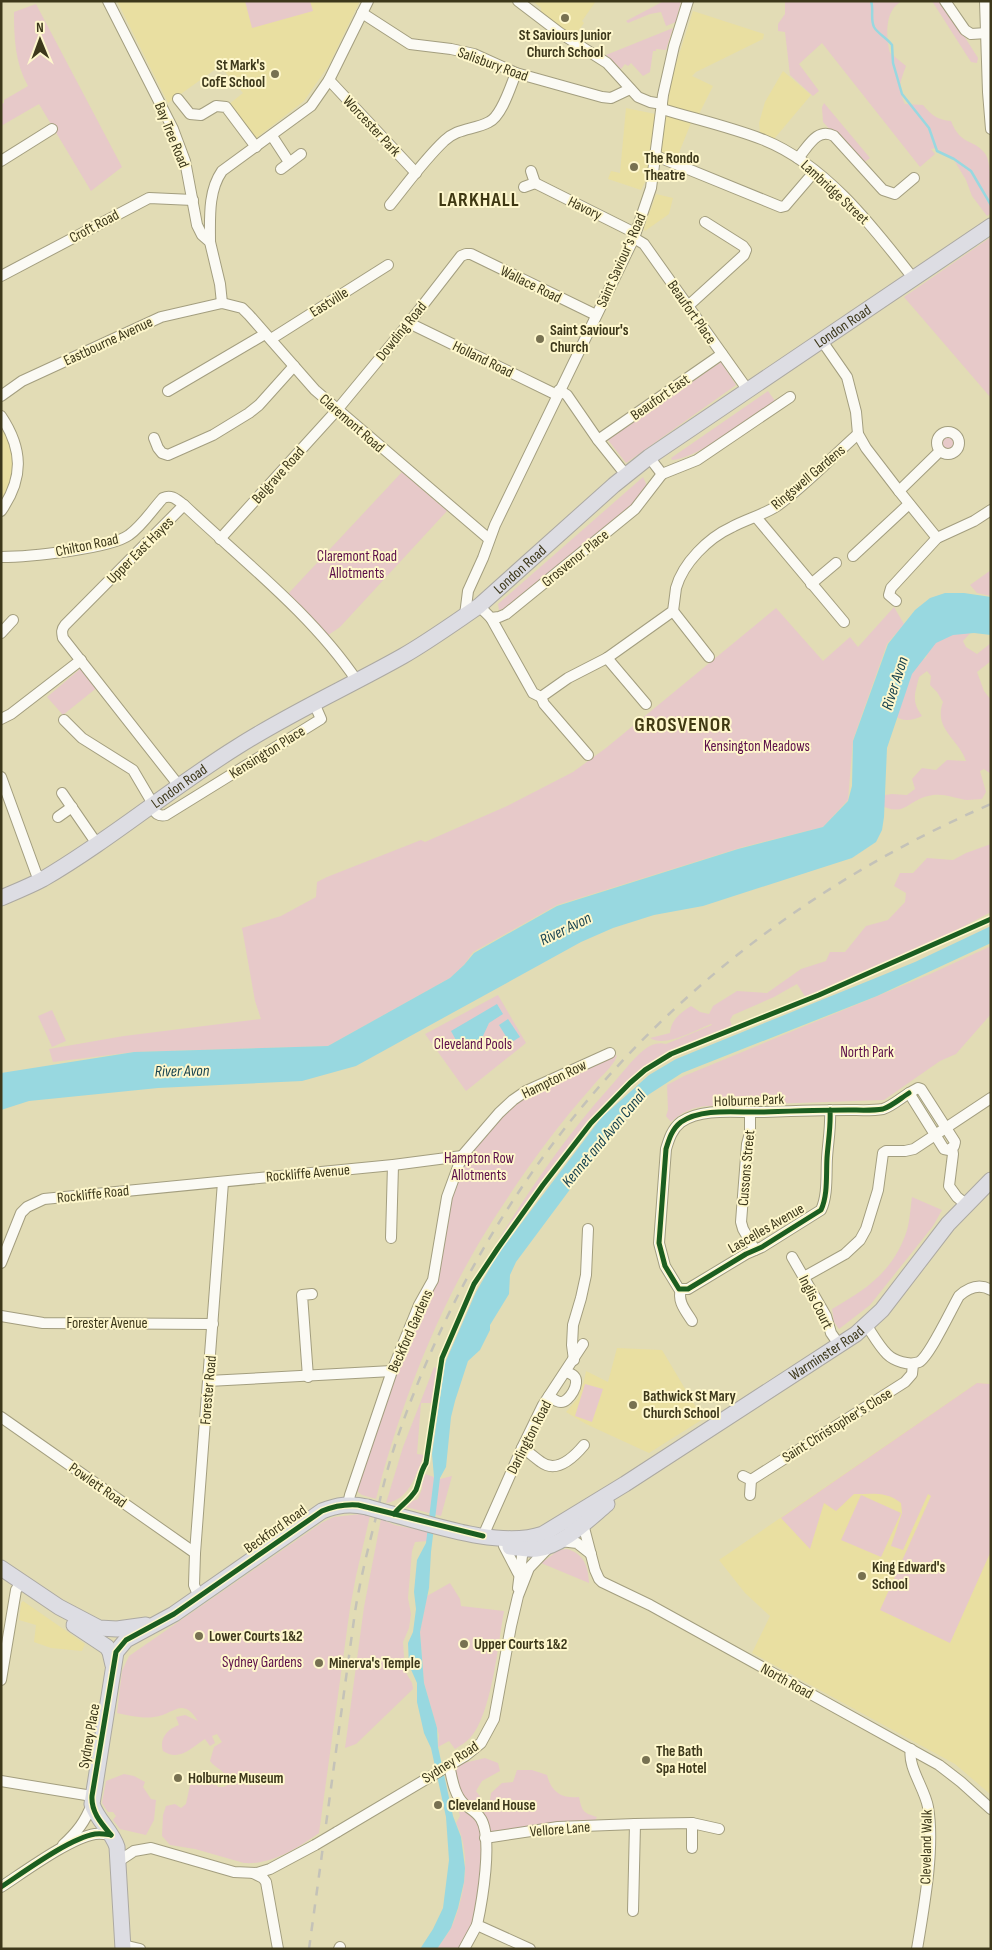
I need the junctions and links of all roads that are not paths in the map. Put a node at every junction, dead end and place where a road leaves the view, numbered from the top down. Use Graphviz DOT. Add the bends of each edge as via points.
graph roads {
  1 [pos="108,1"];
  2 [pos="368,1"];
  3 [pos="518,1"];
  4 [pos="688,1"];
  5 [pos="944,1"];
  6 [pos="985,1"];
  7 [pos="362,13"];
  8 [pos="988,33"];
  9 [pos="516,72"];
  10 [pos="329,80"];
  11 [pos="630,89"];
  12 [pos="178,100"];
  13 [pos="662,107"];
  14 [pos="52,129"];
  15 [pos="991,129"];
  16 [pos="272,136"];
  17 [pos="256,148"];
  18 [pos="301,154"];
  19 [pos="656,156"];
  20 [pos="798,158"];
  21 [pos="1,161"];
  22 [pos="531,171"];
  23 [pos="815,171"];
  24 [pos="416,172"];
  25 [pos="914,178"];
  26 [pos="535,183"];
  27 [pos="524,187"];
  28 [pos="193,200"];
  29 [pos="390,206"];
  30 [pos="705,222"];
  31 [pos="986,229"];
  32 [pos="635,235"];
  33 [pos="210,242"];
  34 [pos="466,254"];
  35 [pos="388,265"];
  36 [pos="1,276"];
  37 [pos="913,278"];
  38 [pos="222,304"];
  39 [pos="688,306"];
  40 [pos="596,315"];
  41 [pos="409,323"];
  42 [pos="268,337"];
  43 [pos="822,341"];
  44 [pos="722,354"];
  45 [pos="294,366"];
  46 [pos="747,389"];
  47 [pos="168,391"];
  48 [pos="558,392"];
  49 [pos="1,396"];
  50 [pos="790,397"];
  51 [pos="337,410"];
  52 [pos="1,416"];
  53 [pos="858,434"];
  54 [pos="154,438"];
  55 [pos="598,440"];
  56 [pos="940,451"];
  57 [pos="648,457"];
  58 [pos="662,474"];
  59 [pos="626,475"];
  60 [pos="898,491"];
  61 [pos="910,504"];
  62 [pos="184,505"];
  63 [pos="991,510"];
  64 [pos="1,511"];
  65 [pos="756,517"];
  66 [pos="937,538"];
  67 [pos="220,539"];
  68 [pos="489,539"];
  69 [pos="853,556"];
  70 [pos="1,557"];
  71 [pos="836,563"];
  72 [pos="812,584"];
  73 [pos="896,601"];
  74 [pos="479,606"];
  75 [pos="673,611"];
  76 [pos="465,615"];
  77 [pos="842,615"];
  78 [pos="491,618"];
  79 [pos="13,620"];
  80 [pos="1,633"];
  81 [pos="709,657"];
  82 [pos="608,658"];
  83 [pos="81,660"];
  84 [pos="357,680"];
  85 [pos="541,697"];
  86 [pos="314,703"];
  87 [pos="646,704"];
  88 [pos="1,719"];
  89 [pos="64,720"];
  90 [pos="582,753"];
  91 [pos="1,778"];
  92 [pos="180,787"];
  93 [pos="62,793"];
  94 [pos="152,805"];
  95 [pos="72,807"];
  96 [pos="58,817"];
  97 [pos="97,844"];
  98 [pos="41,880"];
  99 [pos="1,898"];
  100 [pos="1,906"];
  101 [pos="610,1053"];
  102 [pos="909,1093"];
  103 [pos="991,1098"];
  104 [pos="830,1110"];
  105 [pos="750,1112"];
  106 [pos="946,1127"];
  107 [pos="936,1134"];
  108 [pos="952,1148"];
  109 [pos="462,1156"];
  110 [pos="393,1165"];
  111 [pos="991,1180"];
  112 [pos="223,1182"];
  113 [pos="967,1205"];
  114 [pos="588,1229"];
  115 [pos="391,1238"];
  116 [pos="755,1250"];
  117 [pos="792,1257"];
  118 [pos="1,1263"];
  119 [pos="804,1277"];
  120 [pos="684,1289"];
  121 [pos="991,1290"];
  122 [pos="312,1294"];
  123 [pos="1,1316"];
  124 [pos="692,1321"];
  125 [pos="213,1324"];
  126 [pos="867,1326"];
  127 [pos="583,1344"];
  128 [pos="840,1346"];
  129 [pos="574,1360"];
  130 [pos="913,1364"];
  131 [pos="392,1371"];
  132 [pos="566,1372"];
  133 [pos="308,1377"];
  134 [pos="208,1381"];
  135 [pos="549,1396"];
  136 [pos="1,1417"];
  137 [pos="584,1445"];
  138 [pos="522,1448"];
  139 [pos="626,1484"];
  140 [pos="750,1495"];
  141 [pos="348,1504"];
  142 [pos="586,1520"];
  143 [pos="483,1536"];
  144 [pos="503,1542"];
  145 [pos="536,1543"];
  146 [pos="590,1551"];
  147 [pos="195,1553"];
  148 [pos="1,1568"];
  149 [pos="530,1568"];
  150 [pos="519,1574"];
  151 [pos="21,1583"];
  152 [pos="518,1596"];
  153 [pos="199,1597"];
  154 [pos="59,1607"];
  155 [pos="174,1614"];
  156 [pos="155,1623"];
  157 [pos="114,1654"];
  158 [pos="1,1680"];
  159 [pos="911,1749"];
  160 [pos="450,1765"];
  161 [pos="1,1781"];
  162 [pos="92,1800"];
  163 [pos="991,1809"];
  164 [pos="692,1823"];
  165 [pos="635,1824"];
  166 [pos="719,1829"];
  167 [pos="111,1835"];
  168 [pos="485,1838"];
  169 [pos="692,1848"];
  170 [pos="57,1851"];
  171 [pos="119,1861"];
  172 [pos="252,1873"];
  173 [pos="1,1887"];
  174 [pos="633,1910"];
  175 [pos="477,1925"];
  176 [pos="124,1947"];
  177 [pos="140,1949"];
  178 [pos="278,1949"];
  179 [pos="464,1949"];
  180 [pos="530,1949"];
  181 [pos="917,1949"];
  1 -- 28 [label="street, Bay Tree Road" via="173,130 185,161"];
  2 -- 7 [label="street"];
  3 -- 11 [label="street" via="560,33 607,62"];
  4 -- 13 [label="street, Saint Saviour's Road" via="674,46"];
  5 -- 8 [label="street" via="965,30 971,34"];
  6 -- 8 [label="street"];
  7 -- 9 [label="street, Salisbury Road" via="410,44 474,54"];
  7 -- 10 [label="street"];
  8 -- 15 [label="street"];
  9 -- 11 [label="street, Salisbury Road" via="602,97 611,98"];
  9 -- 24 [label="street" via="500,111 491,122 457,132 445,140"];
  10 -- 16 [label="street" via="310,106"];
  10 -- 24 [label="street, Worcester Park"];
  11 -- 13 [label="street" via="638,97"];
  12 -- 17 [label="street" via="190,114 201,114 216,106 226,108"];
  13 -- 19 [label="street, Saint Saviour's Road"];
  13 -- 20 [label="street" via="764,140"];
  14 -- 21 [label="street"];
  16 -- 17 [label="street"];
  16 -- 18 [label="street" via="285,166"];
  17 -- 33 [label="street" via="222,171 215,181"];
  19 -- 23 [label="street" via="781,207"];
  19 -- 32 [label="street, Saint Saviour's Road" via="652,188"];
  20 -- 23 [label="street, Lambridge Street"];
  20 -- 25 [label="street, Lambridge Street" via="817,135 828,133 883,190 895,194"];
  22 -- 26 [label="street"];
  23 -- 37 [label="street, Lambridge Street" via="877,232"];
  24 -- 29 [label="street"];
  26 -- 27 [label="street"];
  26 -- 32 [label="street, Havory"];
  28 -- 33 [label="street, Bay Tree Road" via="197,225"];
  28 -- 36 [label="street, Croft Road" via="149,198"];
  30 -- 39 [label="street" via="746,250"];
  31 -- 37 [label="highway, London Road"];
  32 -- 39 [label="street, Beaufort Place"];
  32 -- 40 [label="street, Saint Saviour's Road"];
  33 -- 38 [label="street, Bay Tree Road"];
  34 -- 40 [label="street, Wallace Road"];
  34 -- 41 [label="street, Dowding Road" via="461,256"];
  35 -- 42 [label="street, Eastville"];
  37 -- 43 [label="highway, London Road"];
  38 -- 42 [label="street, Claremont Road" via="242,308"];
  38 -- 49 [label="street, Eastbourne Avenue" via="161,317 22,381"];
  39 -- 44 [label="street, Beaufort Place"];
  40 -- 48 [label="street, Saint Saviour's Road"];
  41 -- 48 [label="street, Holland Road"];
  41 -- 51 [label="street, Dowding Road"];
  42 -- 45 [label="street, Claremont Road"];
  42 -- 47 [label="street, Eastville"];
  43 -- 46 [label="highway, London Road"];
  43 -- 53 [label="street" via="847,377"];
  44 -- 46 [label="street, Beaufort Place"];
  44 -- 55 [label="street, Beaufort East"];
  45 -- 51 [label="street, Claremont Road"];
  45 -- 54 [label="street" via="259,405 213,435 168,455 162,454"];
  46 -- 57 [label="highway, London Road"];
  48 -- 55 [label="street" via="567,395"];
  48 -- 68 [label="street, Saint Saviour's Road"];
  50 -- 58 [label="street, Grosvenor Place" via="697,460"];
  51 -- 67 [label="street, Belgrave Road"];
  51 -- 68 [label="street, Claremont Road"];
  52 -- 64 [label="street" via="17,446 19,464 12,493"];
  53 -- 60 [label="street"];
  53 -- 65 [label="street, Ringswell Gardens" via="789,497"];
  55 -- 59 [label="street"];
  56 -- 60 [label="street"];
  57 -- 58 [label="street"];
  57 -- 59 [label="highway, London Road"];
  58 -- 78 [label="street, Grosvenor Place" via="635,508 506,614"];
  59 -- 74 [label="highway, London Road"];
  60 -- 61 [label="street"];
  61 -- 66 [label="street"];
  61 -- 69 [label="street"];
  62 -- 67 [label="street, Upper East Hayes"];
  62 -- 70 [label="street, Chilton Road" via="173,497 163,498 136,529 118,541 67,551"];
  62 -- 83 [label="street, Upper East Hayes" via="62,628 63,638"];
  63 -- 66 [label="street"];
  65 -- 72 [label="street, Ringswell Gardens"];
  65 -- 75 [label="street, Ringswell Gardens" via="731,527 708,542 692,559 678,583"];
  66 -- 73 [label="street" via="891,588 890,595"];
  67 -- 84 [label="street, Upper East Hayes" via="280,593"];
  68 -- 76 [label="street, Saint Saviour's Road" via="467,594"];
  71 -- 72 [label="street"];
  72 -- 77 [label="street, Ringswell Gardens"];
  74 -- 76 [label="highway, London Road"];
  74 -- 78 [label="street"];
  75 -- 81 [label="street"];
  75 -- 82 [label="street"];
  76 -- 84 [label="highway, London Road" via="404,655"];
  78 -- 85 [label="street" via="532,694"];
  79 -- 80 [label="street"];
  82 -- 85 [label="street" via="568,678"];
  82 -- 87 [label="street"];
  83 -- 88 [label="street"];
  83 -- 92 [label="street, Upper East Hayes"];
  84 -- 86 [label="highway, London Road"];
  85 -- 90 [label="street"];
  86 -- 92 [label="highway, London Road" via="236,748"];
  86 -- 94 [label="street, Kensington Place" via="320,719 166,815 157,814"];
  89 -- 94 [label="street" via="82,738 133,770"];
  91 -- 98 [label="street"];
  92 -- 94 [label="highway, London Road"];
  93 -- 95 [label="street"];
  94 -- 97 [label="highway, London Road"];
  95 -- 96 [label="street"];
  95 -- 97 [label="street"];
  97 -- 98 [label="highway, London Road"];
  98 -- 99 [label="highway, London Road"];
  98 -- 100 [label="highway, London Road"];
  101 -- 109 [label="street, Hampton Row" via="513,1100"];
  102 -- 104 [label="street, Holburne Park" via="885,1108"];
  102 -- 106 [label="street" via="921,1089"];
  102 -- 107 [label="street"];
  103 -- 106 [label="street"];
  104 -- 105 [label="street, Holburne Park"];
  104 -- 116 [label="street, Lascelles Avenue" via="825,1199 821,1210"];
  105 -- 116 [label="street, Cussons Street" via="741,1222"];
  105 -- 120 [label="street, Holburne Park" via="692,1117 682,1122 670,1136 665,1159 660,1244 666,1266 677,1287"];
  106 -- 107 [label="street"];
  106 -- 108 [label="street" via="955,1142"];
  107 -- 108 [label="street" via="944,1149"];
  107 -- 119 [label="street" via="910,1151 882,1153 878,1190 860,1240 845,1254"];
  108 -- 113 [label="street" via="950,1186"];
  109 -- 110 [label="street, Rockliffe Avenue"];
  109 -- 131 [label="street, Beckford Gardens" via="446,1197 433,1280 418,1305"];
  110 -- 112 [label="street, Rockliffe Avenue"];
  110 -- 115 [label="street"];
  111 -- 113 [label="highway, Warminster Road"];
  112 -- 118 [label="street, Rockliffe Road" via="35,1202 22,1213"];
  112 -- 125 [label="street, Forester Road"];
  113 -- 126 [label="highway, Warminster Road" via="948,1224"];
  114 -- 129 [label="street" via="586,1275 572,1325"];
  116 -- 120 [label="street, Lascelles Avenue"];
  117 -- 119 [label="street, Inglis Court"];
  119 -- 128 [label="street, Inglis Court"];
  120 -- 124 [label="street, Holburne Park" via="679,1296 680,1302"];
  121 -- 130 [label="street, Saint Christopher's Close" via="976,1286 959,1296 924,1358"];
  122 -- 133 [label="street" via="302,1295"];
  123 -- 125 [label="street, Forester Avenue" via="43,1323"];
  125 -- 134 [label="street, Forester Road"];
  126 -- 128 [label="highway, Warminster Road"];
  126 -- 130 [label="street" via="887,1354"];
  127 -- 129 [label="street, Darlington Road"];
  128 -- 139 [label="highway, Warminster Road"];
  129 -- 132 [label="street, Darlington Road"];
  130 -- 140 [label="street, Saint Christopher's Close" via="912,1374 906,1382 747,1478"];
  131 -- 133 [label="street"];
  131 -- 141 [label="street, Beckford Gardens"];
  132 -- 135 [label="street, Darlington Road"];
  132 -- 135 [label="street" via="576,1380 568,1400 558,1402"];
  133 -- 134 [label="street"];
  134 -- 147 [label="street, Forester Road"];
  135 -- 138 [label="street, Darlington Road"];
  136 -- 147 [label="street, Powlett Road"];
  137 -- 138 [label="street" via="566,1463 555,1466 545,1464"];
  138 -- 143 [label="street, Darlington Road"];
  139 -- 142 [label="highway, Warminster Road"];
  139 -- 142 [label="highway, Warminster Road"];
  141 -- 143 [label="highway, Beckford Road, bridge"];
  141 -- 153 [label="highway, Beckford Road" via="322,1512"];
  142 -- 145 [label="highway, Warminster Road"];
  142 -- 145 [label="highway, Warminster Road" via="576,1521"];
  142 -- 146 [label="street, North Road"];
  143 -- 144 [label="highway, Beckford Road"];
  144 -- 145 [label="highway, Beckford Road"];
  144 -- 150 [label="street"];
  145 -- 146 [label="street" via="577,1543"];
  145 -- 149 [label="street, Sydney Road"];
  145 -- 149 [label="street, Sydney Road"];
  145 -- 150 [label="street, Sydney Road"];
  146 -- 159 [label="street, North Road" via="596,1575 602,1582 650,1605"];
  147 -- 153 [label="street, Forester Road" via="194,1585"];
  148 -- 151 [label="highway"];
  149 -- 152 [label="street, Sydney Road"];
  150 -- 152 [label="street, Sydney Road"];
  151 -- 154 [label="highway"];
  151 -- 158 [label="street" via="16,1590"];
  152 -- 160 [label="street, Sydney Road" via="494,1719 481,1744"];
  153 -- 155 [label="highway, Beckford Road"];
  154 -- 156 [label="highway" via="100,1628 125,1629"];
  154 -- 157 [label="highway" via="74,1625"];
  155 -- 156 [label="highway, Beckford Road"];
  155 -- 157 [label="highway" via="124,1654"];
  156 -- 157 [label="highway, Beckford Road"];
  157 -- 162 [label="highway, Sydney Place"];
  159 -- 163 [label="street, North Road" via="950,1773"];
  159 -- 181 [label="street, Cleveland Walk" via="910,1761 924,1790 930,1827 928,1878"];
  160 -- 168 [label="street" via="457,1794 480,1817"];
  160 -- 172 [label="street, Sydney Road, bridge" via="315,1845 270,1869"];
  161 -- 162 [label="street"];
  162 -- 167 [label="highway" via="94,1812"];
  162 -- 170 [label="street" via="87,1818"];
  164 -- 165 [label="street, Vellore Lane"];
  164 -- 166 [label="street, Vellore Lane"];
  164 -- 169 [label="street"];
  165 -- 168 [label="street, Vellore Lane" via="558,1827"];
  165 -- 174 [label="street"];
  167 -- 170 [label="street" via="95,1834"];
  167 -- 171 [label="highway"];
  168 -- 175 [label="street" via="485,1888"];
  170 -- 173 [label="street"];
  171 -- 172 [label="street" via="134,1851 150,1848 234,1872"];
  171 -- 176 [label="highway"];
  172 -- 178 [label="street" via="266,1882"];
  175 -- 179 [label="street"];
  175 -- 180 [label="street"];
  176 -- 177 [label="street"];
}
